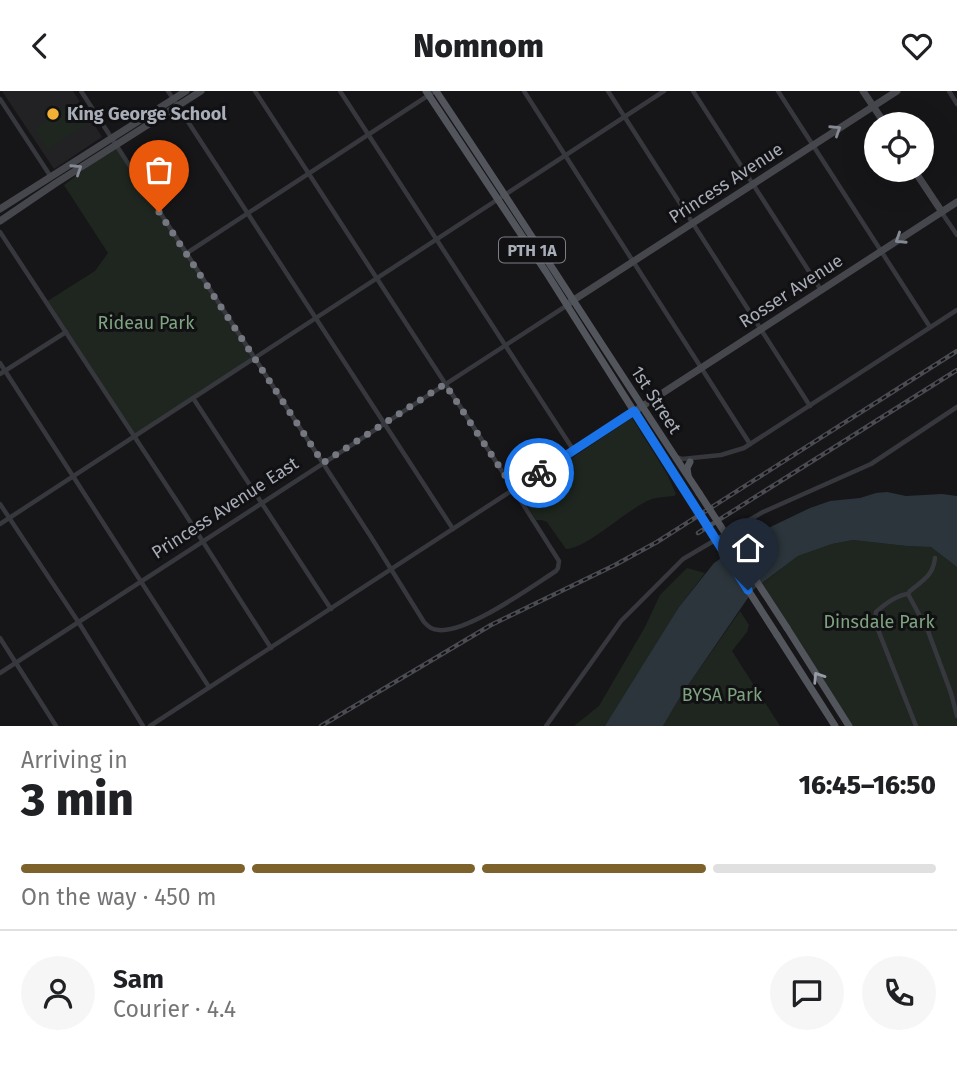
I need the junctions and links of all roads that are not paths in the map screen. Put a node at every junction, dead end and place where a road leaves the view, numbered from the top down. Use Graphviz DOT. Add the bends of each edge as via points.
graph roads {
  1 [pos="81,91"];
  2 [pos="168,91"];
  3 [pos="186,91"];
  4 [pos="201,91"];
  5 [pos="255,91"];
  6 [pos="341,91"];
  7 [pos="524,91"];
  8 [pos="608,91"];
  9 [pos="664,91"];
  10 [pos="693,91"];
  11 [pos="778,91"];
  12 [pos="863,91"];
  13 [pos="897,91"];
  14 [pos="949,91"];
  15 [pos="432,92"];
  16 [pos="0,99"];
  17 [pos="176,103"];
  18 [pos="957,104"];
  19 [pos="873,106"];
  20 [pos="877,112"];
  21 [pos="625,117"];
  22 [pos="369,135"];
  23 [pos="111,137"];
  24 [pos="116,145"];
  25 [pos="813,145"];
  26 [pos="566,155"];
  27 [pos="308,174"];
  28 [pos="53,180"];
  29 [pos="922,182"];
  30 [pos="754,184"];
  31 [pos="502,196"];
  32 [pos="957,202"];
  33 [pos="0,209"];
  34 [pos="942,212"];
  35 [pos="247,213"];
  36 [pos="0,221"];
  37 [pos="694,223"];
  38 [pos="0,232"];
  39 [pos="957,235"];
  40 [pos="437,239"];
  41 [pos="881,251"];
  42 [pos="187,253"];
  43 [pos="633,262"];
  44 [pos="377,278"];
  45 [pos="821,290"];
  46 [pos="569,303"];
  47 [pos="957,310"];
  48 [pos="316,318"];
  49 [pos="930,327"];
  50 [pos="761,329"];
  51 [pos="66,332"];
  52 [pos="505,344"];
  53 [pos="254,358"];
  54 [pos="0,363"];
  55 [pos="701,368"];
  56 [pos="2,372"];
  57 [pos="445,384"];
  58 [pos="193,398"];
  59 [pos="810,405"];
  60 [pos="642,407"];
  61 [pos="957,407"];
  62 [pos="634,411"];
  63 [pos="384,423"];
  64 [pos="649,434"];
  65 [pos="134,437"];
  66 [pos="750,444"];
  67 [pos="574,451"];
  68 [pos="673,453"];
  69 [pos="704,456"];
  70 [pos="690,462"];
  71 [pos="323,463"];
  72 [pos="682,467"];
  73 [pos="74,476"];
  74 [pos="690,479"];
  75 [pos="514,489"];
  76 [pos="262,503"];
  77 [pos="0,504"];
  78 [pos="9,518"];
  79 [pos="0,524"];
  80 [pos="453,529"];
  81 [pos="202,541"];
  82 [pos="935,558"];
  83 [pos="392,569"];
  84 [pos="141,581"];
  85 [pos="908,594"];
  86 [pos="331,609"];
  87 [pos="79,623"];
  88 [pos="0,638"];
  89 [pos="271,648"];
  90 [pos="16,663"];
  91 [pos="0,673"];
  92 [pos="209,687"];
  93 [pos="957,716"];
  94 [pos="56,726"];
  95 [pos="143,726"];
  96 [pos="150,726"];
  97 [pos="546,726"];
  98 [pos="835,726"];
  99 [pos="849,726"];
  100 [pos="916,726"];
  1 -- 23 [label="street"];
  2 -- 17 [label="street"];
  3 -- 17 [label="street"];
  4 -- 17 [label="street"];
  5 -- 27 [label="street"];
  6 -- 22 [label="street"];
  7 -- 26 [label="street"];
  8 -- 21 [label="street"];
  9 -- 21 [label="street"];
  10 -- 30 [label="street"];
  11 -- 25 [label="street"];
  12 -- 19 [label="street"];
  13 -- 19 [label="street, Princess Avenue"];
  14 -- 18 [label="street"];
  15 -- 22 [label="street"];
  15 -- 31 [label="main road, 1st Street / PTH 1A"];
  16 -- 28 [label="street"];
  17 -- 23 [label="street"];
  17 -- 24 [label="street"];
  17 -- 35 [label="street"];
  19 -- 20 [label="street"];
  25 -- 19 [label="street, Princess Avenue, one-way"];
  21 -- 26 [label="street"];
  21 -- 37 [label="street"];
  22 -- 27 [label="street"];
  22 -- 40 [label="street"];
  23 -- 24 [label="street"];
  23 -- 28 [label="street"];
  28 -- 24 [label="street, one-way"];
  24 -- 42 [label="street"];
  25 -- 30 [label="street, Princess Avenue"];
  25 -- 41 [label="street"];
  26 -- 31 [label="street"];
  26 -- 43 [label="street"];
  27 -- 35 [label="street"];
  27 -- 44 [label="street"];
  28 -- 33 [label="street"];
  28 -- 36 [label="street"];
  29 -- 34 [label="street"];
  30 -- 37 [label="street, Princess Avenue"];
  30 -- 45 [label="street"];
  31 -- 40 [label="street"];
  31 -- 46 [label="main road, 1st Street / PTH 1A"];
  32 -- 34 [label="street, Rosser Avenue"];
  34 -- 39 [label="street"];
  34 -- 41 [label="street, Rosser Avenue, one-way"];
  35 -- 42 [label="street"];
  35 -- 48 [label="street"];
  37 -- 43 [label="street, Princess Avenue"];
  37 -- 50 [label="street"];
  38 -- 51 [label="street"];
  40 -- 44 [label="street"];
  40 -- 52 [label="street"];
  41 -- 45 [label="street, Rosser Avenue"];
  41 -- 49 [label="street"];
  42 -- 53 [label="street"];
  43 -- 46 [label="street, Princess Avenue"];
  43 -- 55 [label="street"];
  44 -- 48 [label="street"];
  44 -- 57 [label="street"];
  45 -- 50 [label="street, Rosser Avenue"];
  46 -- 52 [label="street, Princess Avenue East"];
  46 -- 60 [label="main road, 1st Street / PTH 1A"];
  46 -- 62 [label="main road, 1st Street / PTH 1A"];
  47 -- 49 [label="street"];
  48 -- 53 [label="street"];
  48 -- 63 [label="street"];
  49 -- 59 [label="street"];
  50 -- 55 [label="street, Rosser Avenue"];
  50 -- 59 [label="street"];
  51 -- 56 [label="street"];
  51 -- 65 [label="street"];
  52 -- 57 [label="street, Princess Avenue East"];
  52 -- 67 [label="street"];
  53 -- 58 [label="street"];
  53 -- 71 [label="street"];
  54 -- 56 [label="street"];
  55 -- 60 [label="street, Rosser Avenue"];
  55 -- 66 [label="street"];
  56 -- 73 [label="street"];
  57 -- 63 [label="street, Princess Avenue East"];
  57 -- 75 [label="street"];
  58 -- 65 [label="street"];
  58 -- 76 [label="street"];
  59 -- 66 [label="street"];
  60 -- 62 [label="street, Rosser Avenue"];
  60 -- 68 [label="main road, 1st Street / PTH 1A"];
  61 -- 97 [label="street" via="871,464 763,512 683,559 621,621"];
  62 -- 64 [label="main road, 1st Street / PTH 1A"];
  62 -- 67 [label="street"];
  63 -- 71 [label="street, Princess Avenue East"];
  63 -- 80 [label="street"];
  64 -- 72 [label="main road" via="674,467"];
  64 -- 98 [label="main road, 1st Street, bridge"];
  65 -- 73 [label="street"];
  65 -- 81 [label="street"];
  66 -- 69 [label="street" via="734,453"];
  67 -- 75 [label="street"];
  68 -- 69 [label="street" via="682,459"];
  68 -- 72 [label="main road, 1st Street / PTH 1A"];
  69 -- 70 [label="street"];
  70 -- 72 [label="street"];
  70 -- 74 [label="main road"];
  71 -- 76 [label="street, Princess Avenue East"];
  71 -- 83 [label="street"];
  72 -- 74 [label="main road, 1st Street / PTH 1A"];
  73 -- 78 [label="street"];
  73 -- 84 [label="street"];
  99 -- 74 [label="main road, 1st Street / PTH 1A, one-way, bridge"];
  75 -- 80 [label="street"];
  75 -- 83 [label="street" via="557,558 558,568 553,573 473,622 436,630 420,616"];
  76 -- 81 [label="street, Princess Avenue East"];
  76 -- 86 [label="street"];
  77 -- 78 [label="street"];
  78 -- 79 [label="street"];
  78 -- 87 [label="street"];
  80 -- 83 [label="street"];
  81 -- 84 [label="street, Princess Avenue East"];
  81 -- 89 [label="street"];
  82 -- 85 [label="street" via="934,569"];
  83 -- 86 [label="street"];
  84 -- 87 [label="street, Princess Avenue East"];
  84 -- 92 [label="street"];
  85 -- 93 [label="street" via="928,631"];
  85 -- 100 [label="street" via="876,612 875,622"];
  86 -- 89 [label="street"];
  87 -- 90 [label="street, Princess Avenue East"];
  87 -- 95 [label="street"];
  88 -- 90 [label="street"];
  89 -- 92 [label="street"];
  90 -- 91 [label="street, Princess Avenue East"];
  90 -- 94 [label="street"];
  92 -- 96 [label="street"];
}
